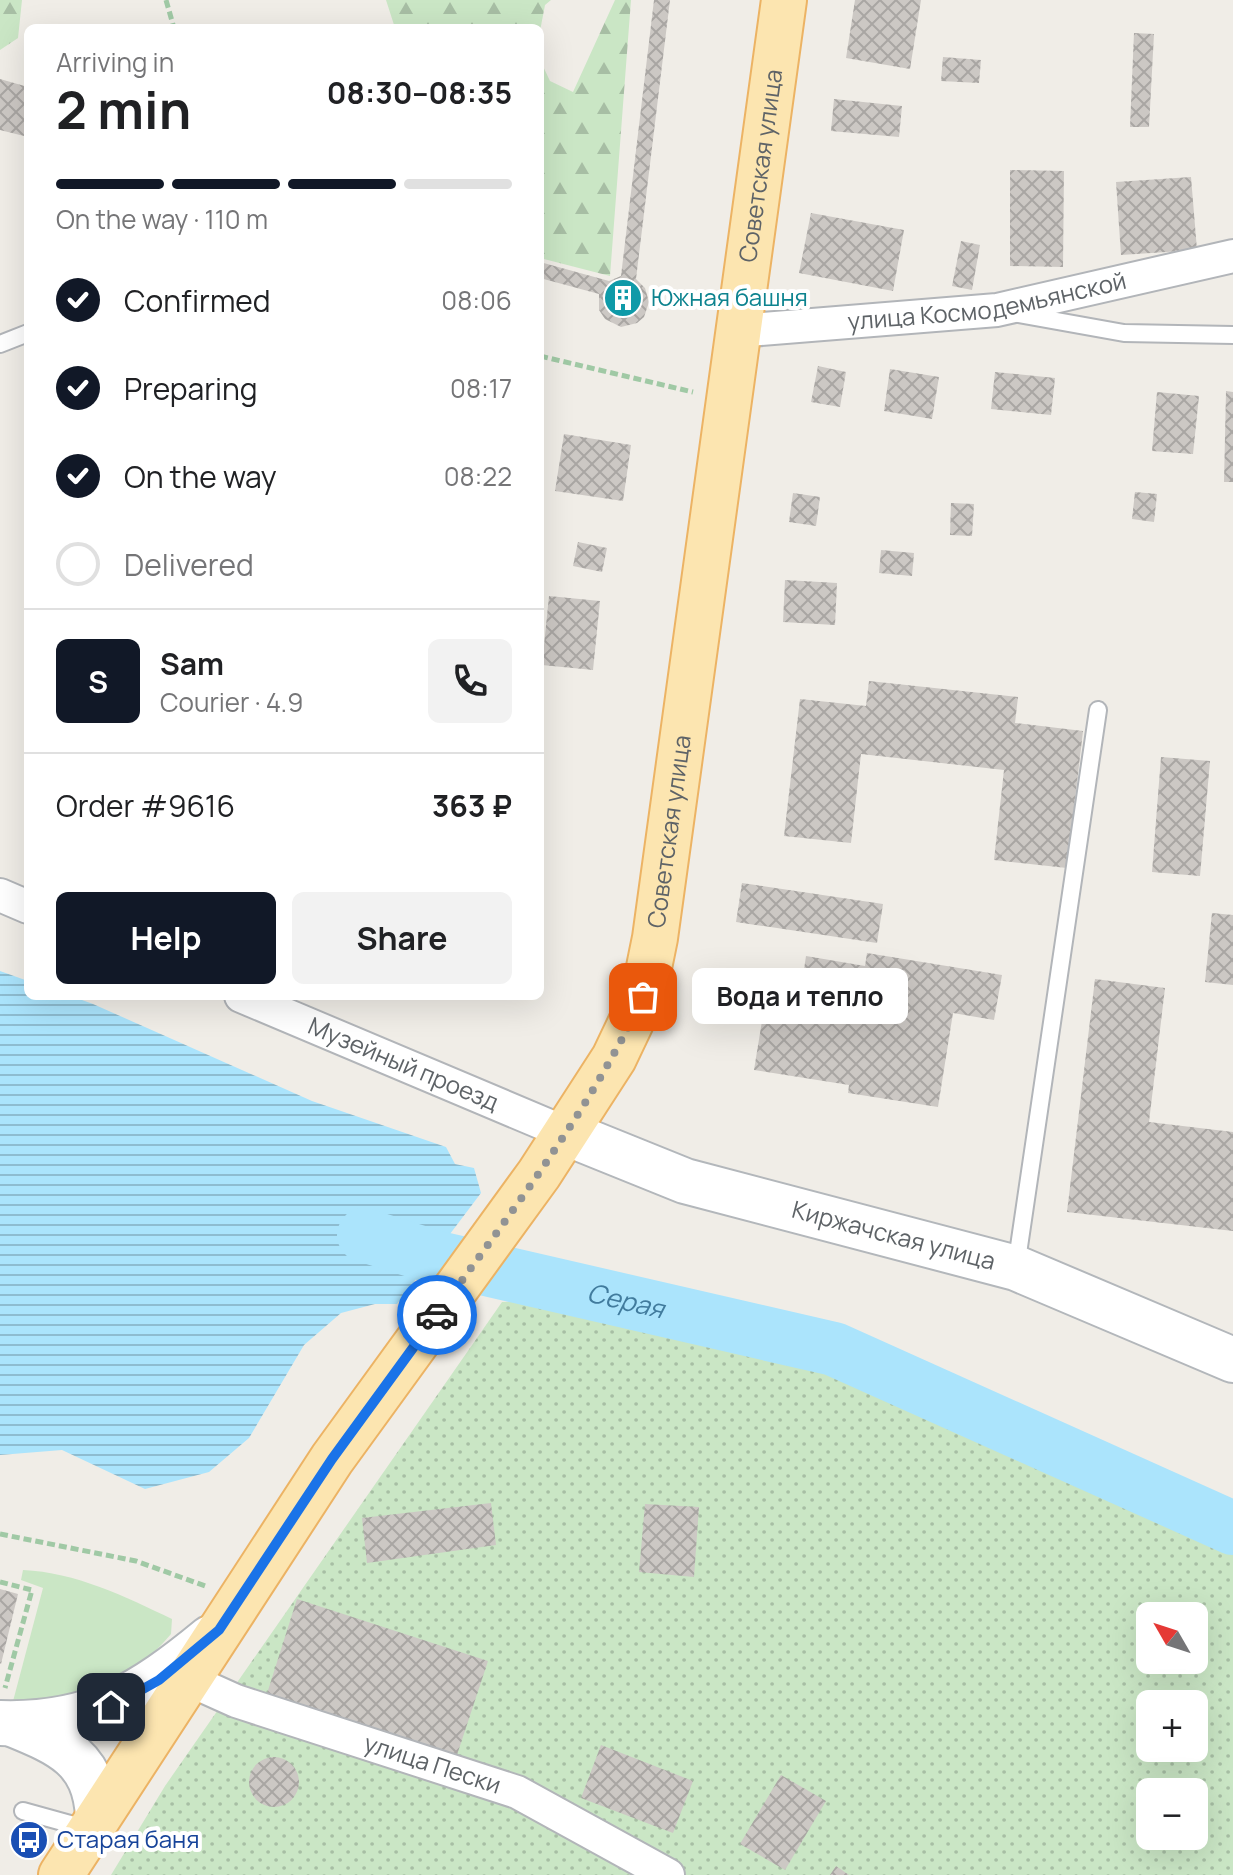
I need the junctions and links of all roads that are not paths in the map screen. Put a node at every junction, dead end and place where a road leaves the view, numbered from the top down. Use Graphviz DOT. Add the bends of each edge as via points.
graph roads {
  1 [pos="784,0"];
  2 [pos="1233,256"];
  3 [pos="997,310"];
  4 [pos="737,331"];
  5 [pos="24,335"];
  6 [pos="1233,335"];
  7 [pos="0,344"];
  8 [pos="1098,710"];
  9 [pos="0,895"];
  10 [pos="24,905"];
  11 [pos="250,1000"];
  12 [pos="566,1133"];
  13 [pos="1016,1268"];
  14 [pos="1228,1352"];
  15 [pos="218,1610"];
  16 [pos="187,1679"];
  17 [pos="5,1713"];
  18 [pos="23,1811"];
  19 [pos="94,1824"];
  20 [pos="61,1875"];
  21 [pos="668,1875"];
  1 -- 4 [label="main road, Советская улица"];
  2 -- 3 [label="street, улица Космодемьянской"];
  3 -- 4 [label="street, улица Космодемьянской"];
  3 -- 6 [label="lane" via="1124,333"];
  4 -- 12 [label="main road, Советская улица" via="643,997 614,1058"];
  5 -- 7 [label="lane"];
  8 -- 13 [label="lane"];
  9 -- 10 [label="street"];
  11 -- 12 [label="street, Музейный проезд"];
  12 -- 13 [label="street, Киржачская улица" via="685,1181"];
  12 -- 15 [label="main road, Советская улица"];
  13 -- 14 [label="street, Киржачская улица"];
  15 -- 16 [label="main road, Советская улица"];
  15 -- 17 [label="street" via="159,1680 111,1707 62,1718"];
  16 -- 19 [label="main road, Советская улица"];
  16 -- 21 [label="street, улица Пески" via="321,1730 517,1792"];
  17 -- 19 [label="street" via="80,1760 97,1798"];
  18 -- 19 [label="lane"];
  19 -- 20 [label="main road, Советская улица"];
}
